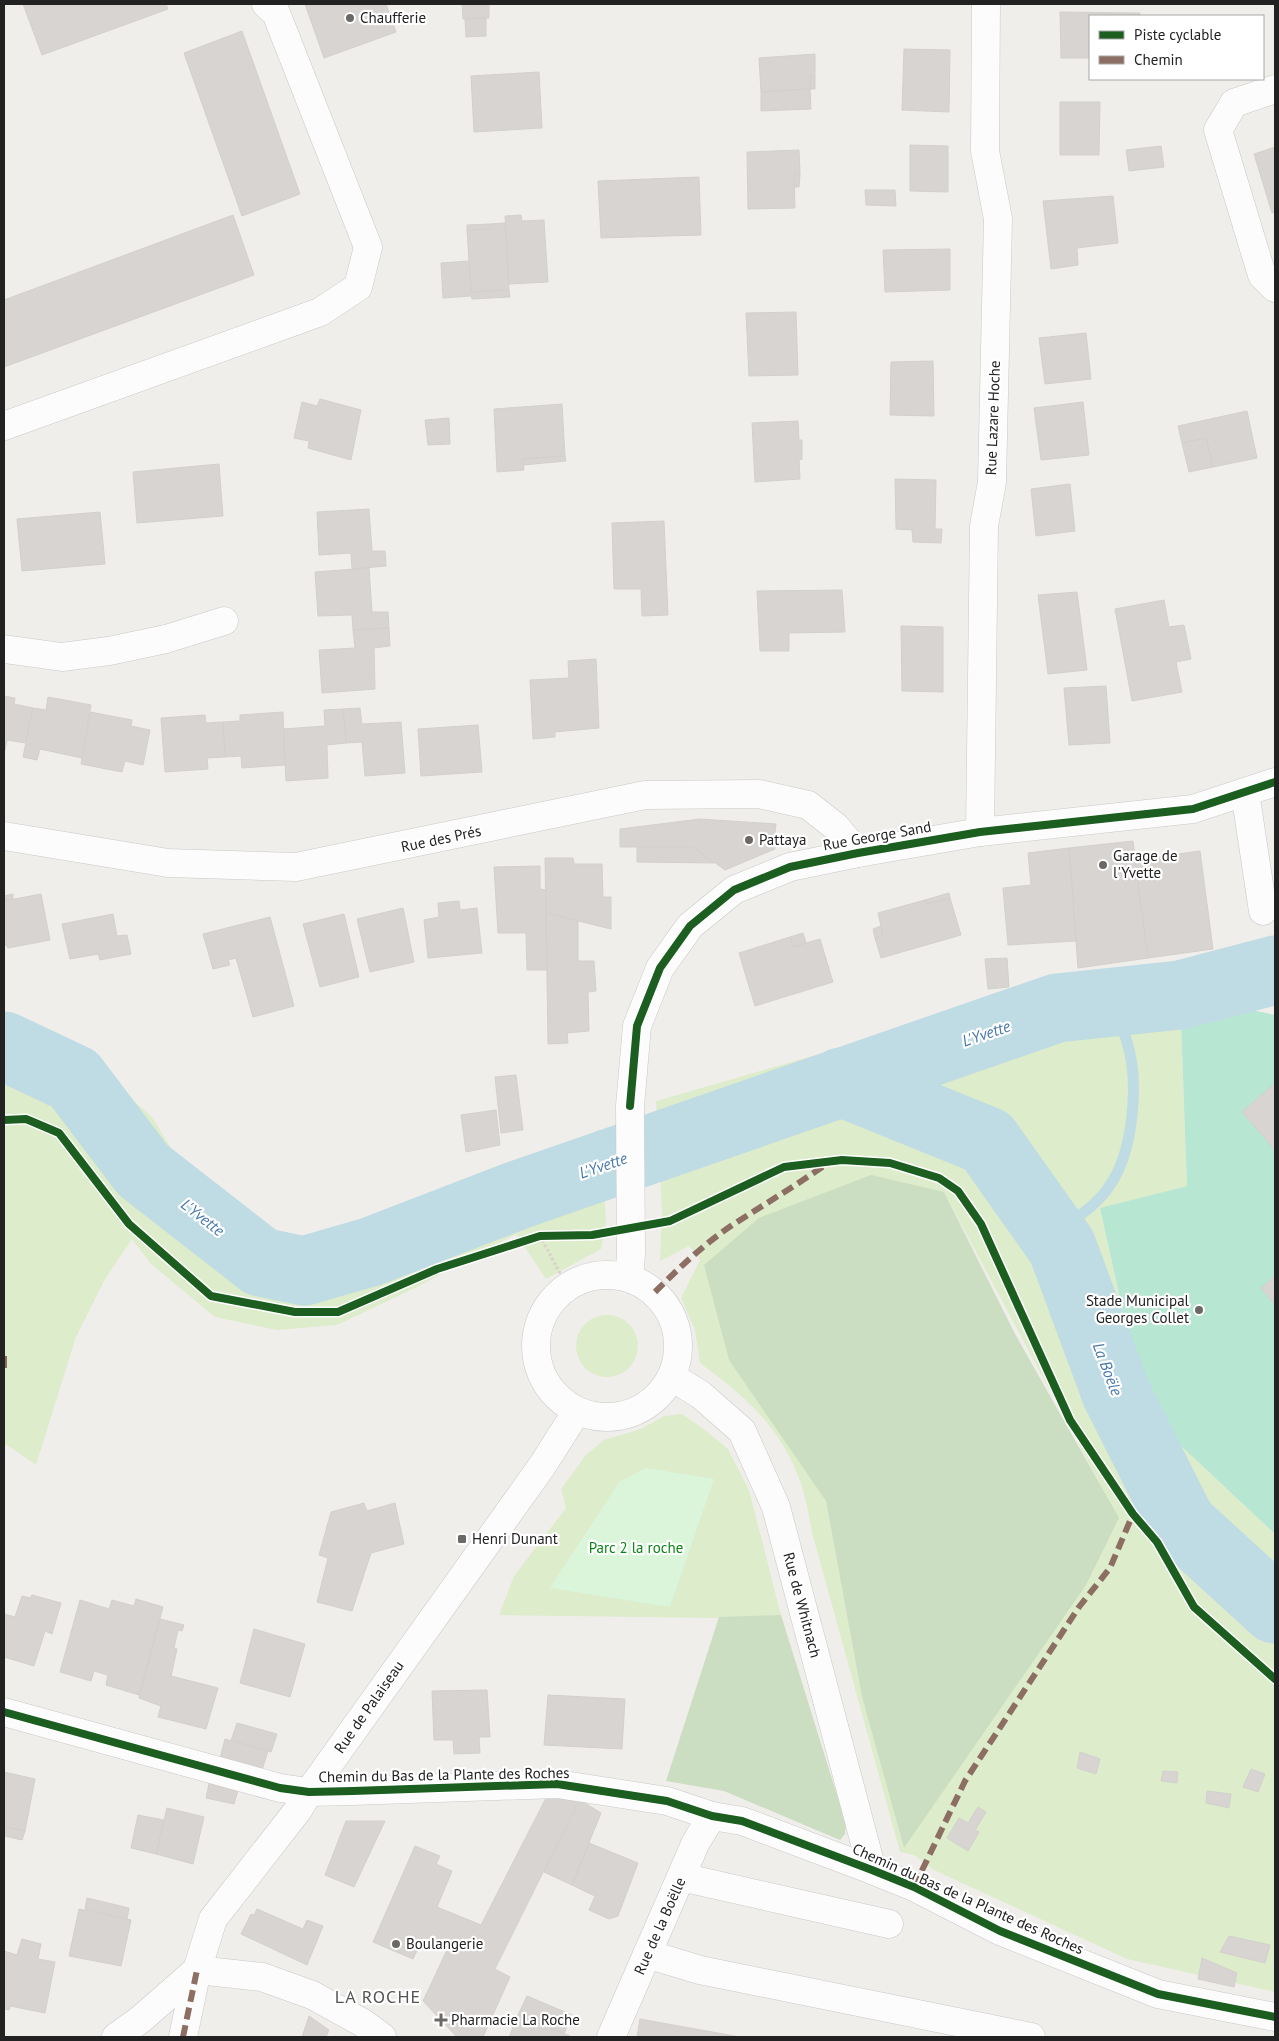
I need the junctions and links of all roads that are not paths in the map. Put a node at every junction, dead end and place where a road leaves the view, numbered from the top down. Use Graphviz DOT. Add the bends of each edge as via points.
graph roads {
  1 [pos="266,4"];
  2 [pos="986,4"];
  3 [pos="1275,89"];
  4 [pos="1275,288"];
  5 [pos="4,426"];
  6 [pos="224,622"];
  7 [pos="4,649"];
  8 [pos="1275,782"];
  9 [pos="1245,792"];
  10 [pos="980,832"];
  11 [pos="4,836"];
  12 [pos="858,853"];
  13 [pos="1262,911"];
  14 [pos="629,1278"];
  15 [pos="672,1377"];
  16 [pos="577,1411"];
  17 [pos="4,1712"];
  18 [pos="309,1792"];
  19 [pos="712,1816"];
  20 [pos="872,1870"];
  21 [pos="681,1877"];
  22 [pos="889,1924"];
  23 [pos="647,1954"];
  24 [pos="197,1970"];
  25 [pos="1275,2017"];
  26 [pos="116,2037"];
  27 [pos="183,2037"];
  28 [pos="382,2037"];
  29 [pos="611,2037"];
  30 [pos="1031,2037"];
  1 -- 5 [label="street" via="276,13 368,247 358,287 320,312"];
  2 -- 10 [label="street, Rue Lazare Hoche" via="986,151 998,218 992,482 984,526"];
  3 -- 4 [label="street" via="1234,102 1218,130 1262,275"];
  6 -- 7 [label="street" via="166,639 62,657"];
  8 -- 9 [label="street, Rue George Sand"];
  9 -- 10 [label="street, Rue George Sand" via="1193,810"];
  9 -- 13 [label="street"];
  10 -- 12 [label="street, Rue George Sand"];
  11 -- 12 [label="street, Rue des Prés" via="168,863 296,867 645,795 759,794 808,805 836,827"];
  12 -- 14 [label="street, Rue George Sand" via="790,867 734,890 690,926 660,968 637,1026 630,1106 632,1217"];
  14 -- 15 [label="street" via="655,1292 670,1310 678,1332 678,1355"];
  14 -- 16 [label="street" via="608,1274 587,1277 553,1298 543,1314 536,1332 535,1351 539,1369 560,1400"];
  15 -- 16 [label="street" via="660,1395 641,1409 606,1417"];
  15 -- 20 [label="street, Rue de Whitnach" via="701,1395 742,1431 776,1507"];
  16 -- 18 [label="street, Rue de Palaiseau" via="542,1466"];
  17 -- 18 [label="street, Chemin du Bas de la Plante des Roches" via="280,1788"];
  18 -- 19 [label="street, Chemin du Bas de la Plante des Roches" via="557,1784 667,1800"];
  18 -- 24 [label="street, Rue de Palaiseau" via="213,1919"];
  19 -- 20 [label="street, Chemin du Bas de la Plante des Roches" via="742,1821"];
  19 -- 21 [label="street, Rue de la Boëlle"];
  20 -- 25 [label="street, Chemin du Bas de la Plante des Roches" via="1000,1930 1158,1994"];
  21 -- 22 [label="street"];
  21 -- 23 [label="street, Rue de la Boëlle"];
  23 -- 29 [label="street, Rue de la Boëlle"];
  23 -- 30 [label="street" via="700,1970"];
  24 -- 26 [label="street"];
  24 -- 27 [label="street, Rue de Palaiseau"];
  24 -- 28 [label="street" via="262,1977 312,1995"];
}
